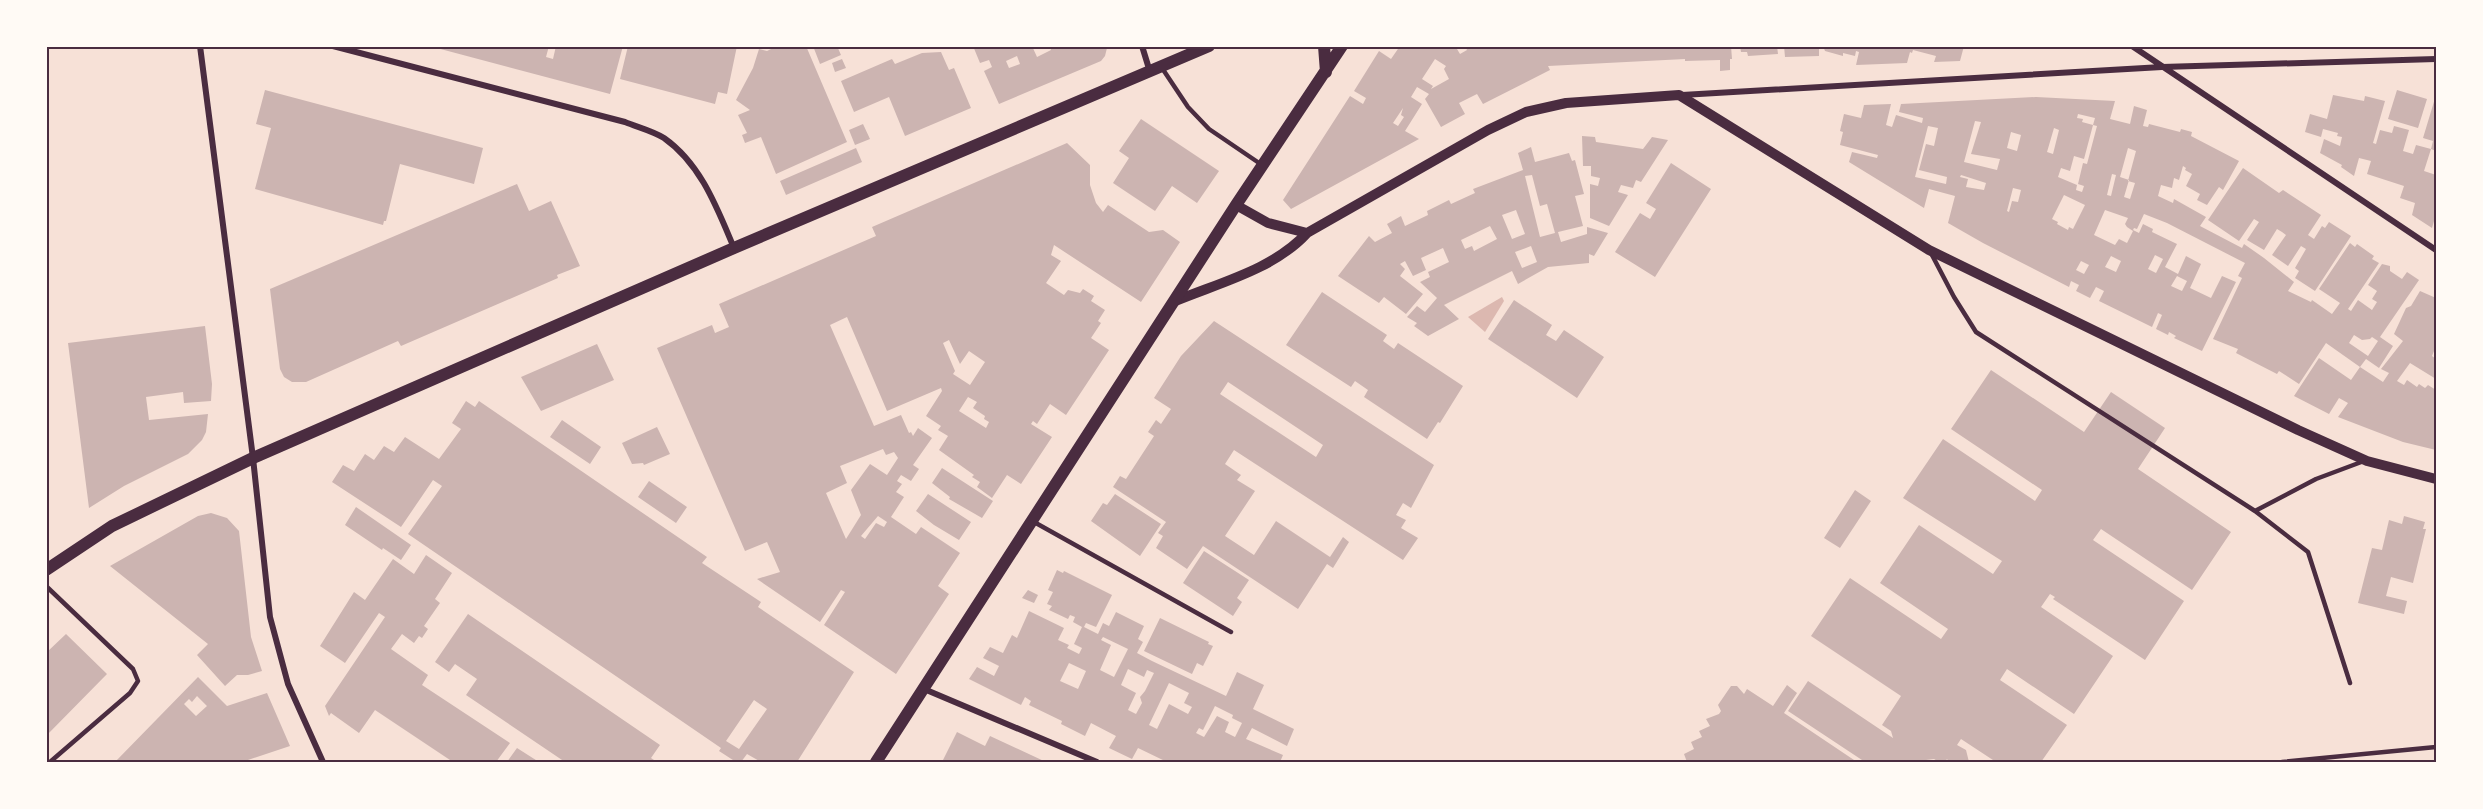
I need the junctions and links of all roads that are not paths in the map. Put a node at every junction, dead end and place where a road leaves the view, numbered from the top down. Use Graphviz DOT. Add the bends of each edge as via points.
graph roads {
  1 [pos="200,46"];
  2 [pos="333,46"];
  3 [pos="1142,46"];
  4 [pos="1209,46"];
  5 [pos="1324,46"];
  6 [pos="1342,46"];
  7 [pos="2132,46"];
  8 [pos="2436,59"];
  9 [pos="2162,67"];
  10 [pos="1156,70"];
  11 [pos="1326,74"];
  12 [pos="1679,95"];
  13 [pos="1263,166"];
  14 [pos="1236,205"];
  15 [pos="1306,233"];
  16 [pos="734,248"];
  17 [pos="1929,250"];
  18 [pos="2436,250"];
  19 [pos="1173,302"];
  20 [pos="253,458"];
  21 [pos="2367,461"];
  22 [pos="2436,479"];
  23 [pos="2255,511"];
  24 [pos="1032,520"];
  25 [pos="46,570"];
  26 [pos="46,586"];
  27 [pos="1231,632"];
  28 [pos="2350,683"];
  29 [pos="924,689"];
  30 [pos="2436,747"];
  31 [pos="50,762"];
  32 [pos="323,762"];
  33 [pos="876,762"];
  34 [pos="1097,762"];
  35 [pos="2282,762"];
  1 -- 20 [label="street"];
  2 -- 16 [label="street" via="625,122 663,137 694,167 713,197"];
  3 -- 10 [label="street"];
  4 -- 10 [label="main road"];
  5 -- 11 [label="main road"];
  6 -- 11 [label="main road"];
  7 -- 9 [label="street"];
  8 -- 9 [label="street"];
  9 -- 12 [label="street"];
  9 -- 18 [label="street"];
  10 -- 13 [label="lane" via="1209,129"];
  10 -- 16 [label="main road"];
  11 -- 13 [label="main road"];
  12 -- 15 [label="street" via="1566,103 1526,112"];
  12 -- 17 [label="street"];
  13 -- 14 [label="main road"];
  14 -- 15 [label="street" via="1268,223"];
  14 -- 19 [label="main road"];
  15 -- 19 [label="street" via="1293,248 1259,268"];
  16 -- 20 [label="main road"];
  17 -- 21 [label="street"];
  17 -- 23 [label="lane" via="1976,332"];
  19 -- 24 [label="main road"];
  20 -- 25 [label="main road" via="112,526"];
  20 -- 32 [label="street" via="270,616 288,684"];
  21 -- 22 [label="street"];
  21 -- 23 [label="lane" via="2316,479"];
  23 -- 28 [label="lane" via="2308,552"];
  24 -- 27 [label="lane"];
  24 -- 29 [label="main road"];
  26 -- 31 [label="lane" via="133,669 138,681 130,693"];
  29 -- 33 [label="main road"];
  29 -- 34 [label="street"];
  30 -- 35 [label="lane"];
}
